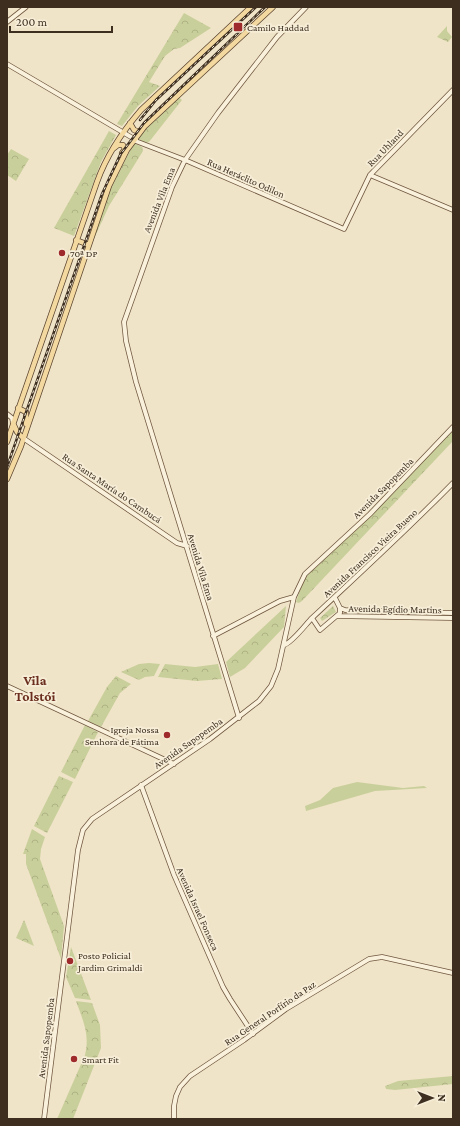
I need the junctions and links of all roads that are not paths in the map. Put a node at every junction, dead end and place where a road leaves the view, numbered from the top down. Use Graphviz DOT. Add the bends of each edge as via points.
graph roads {
  1 [pos="26,7"];
  2 [pos="252,7"];
  3 [pos="273,7"];
  4 [pos="306,7"];
  5 [pos="7,22"];
  6 [pos="7,64"];
  7 [pos="453,90"];
  8 [pos="130,123"];
  9 [pos="140,132"];
  10 [pos="122,133"];
  11 [pos="134,140"];
  12 [pos="108,154"];
  13 [pos="185,160"];
  14 [pos="370,174"];
  15 [pos="109,186"];
  16 [pos="453,210"];
  17 [pos="344,229"];
  18 [pos="76,240"];
  19 [pos="90,243"];
  20 [pos="18,411"];
  21 [pos="7,413"];
  22 [pos="13,423"];
  23 [pos="453,427"];
  24 [pos="26,429"];
  25 [pos="23,438"];
  26 [pos="7,442"];
  27 [pos="30,442"];
  28 [pos="7,479"];
  29 [pos="453,483"];
  30 [pos="187,546"];
  31 [pos="294,597"];
  32 [pos="334,598"];
  33 [pos="340,608"];
  34 [pos="453,613"];
  35 [pos="337,616"];
  36 [pos="312,618"];
  37 [pos="453,618"];
  38 [pos="296,634"];
  39 [pos="286,635"];
  40 [pos="213,636"];
  41 [pos="284,645"];
  42 [pos="7,686"];
  43 [pos="239,718"];
  44 [pos="174,764"];
  45 [pos="141,785"];
  46 [pos="453,972"];
  47 [pos="253,1034"];
  48 [pos="44,1119"];
  49 [pos="174,1119"];
  1 -- 5 [label="main road"];
  2 -- 8 [label="main road"];
  3 -- 9 [label="main road" via="179,92"];
  4 -- 13 [label="main road, Avenida Vila Ema" via="276,37"];
  6 -- 10 [label="main road, Rua Heráclito Odilon"];
  7 -- 14 [label="main road, Rua Uhland"];
  8 -- 9 [label="main road" via="134,130"];
  8 -- 10 [label="main road"];
  9 -- 11 [label="main road"];
  10 -- 11 [label="main road, Rua Heráclito Odilon"];
  10 -- 12 [label="main road"];
  11 -- 13 [label="main road, Rua Heráclito Odilon"];
  11 -- 15 [label="main road"];
  12 -- 15 [label="main road" via="118,145 124,146"];
  12 -- 18 [label="main road"];
  13 -- 17 [label="main road, Rua Heráclito Odilon"];
  13 -- 30 [label="main road, Avenida Vila Ema" via="150,244 124,322 124,334"];
  14 -- 16 [label="main road"];
  14 -- 17 [label="main road, Rua Uhland"];
  15 -- 19 [label="main road"];
  18 -- 19 [label="main road"];
  18 -- 20 [label="main road"];
  19 -- 24 [label="main road"];
  20 -- 21 [label="main road"];
  20 -- 22 [label="main road"];
  20 -- 24 [label="main road" via="26,412"];
  21 -- 22 [label="main road"];
  22 -- 25 [label="main road"];
  22 -- 26 [label="main road"];
  23 -- 31 [label="main road, Avenida Sapopemba" via="370,514 311,567 301,580"];
  24 -- 25 [label="main road"];
  24 -- 27 [label="main road"];
  25 -- 27 [label="main road, Rua Santa María do Cambucá"];
  25 -- 28 [label="main road"];
  27 -- 30 [label="main road, Rua Santa María do Cambucá" via="177,543"];
  29 -- 32 [label="main road, Avenida Francisco Vieira Bueno"];
  30 -- 40 [label="main road, Avenida Vila Ema"];
  31 -- 39 [label="main road, Avenida Sapopemba"];
  31 -- 40 [label="main road" via="280,601"];
  32 -- 33 [label="main road, Avenida Egídio Martins"];
  32 -- 36 [label="main road, Avenida Francisco Vieira Bueno"];
  33 -- 34 [label="main road, Avenida Egídio Martins"];
  33 -- 35 [label="main road, Avenida Egídio Martins"];
  35 -- 36 [label="main road, Avenida Egídio Martins" via="320,630"];
  35 -- 37 [label="main road, Avenida Egídio Martins"];
  36 -- 38 [label="main road, Avenida Francisco Vieira Bueno"];
  38 -- 39 [label="main road"];
  38 -- 41 [label="main road, Avenida Francisco Vieira Bueno"];
  39 -- 41 [label="main road, Avenida Sapopemba"];
  40 -- 43 [label="main road, Avenida Vila Ema"];
  41 -- 43 [label="main road, Avenida Sapopemba" via="271,686 260,701"];
  42 -- 44 [label="main road"];
  43 -- 44 [label="main road, Avenida Sapopemba"];
  44 -- 45 [label="main road, Avenida Sapopemba"];
  45 -- 47 [label="main road, Avenida Israel Fonseca" via="168,859 223,987"];
  45 -- 48 [label="main road, Avenida Sapopemba" via="92,818 81,837"];
  46 -- 47 [label="main road, Rua General Porfírio da Paz" via="373,957 286,1009"];
  47 -- 49 [label="main road, Rua General Porfírio da Paz" via="184,1081 176,1096"];
}
